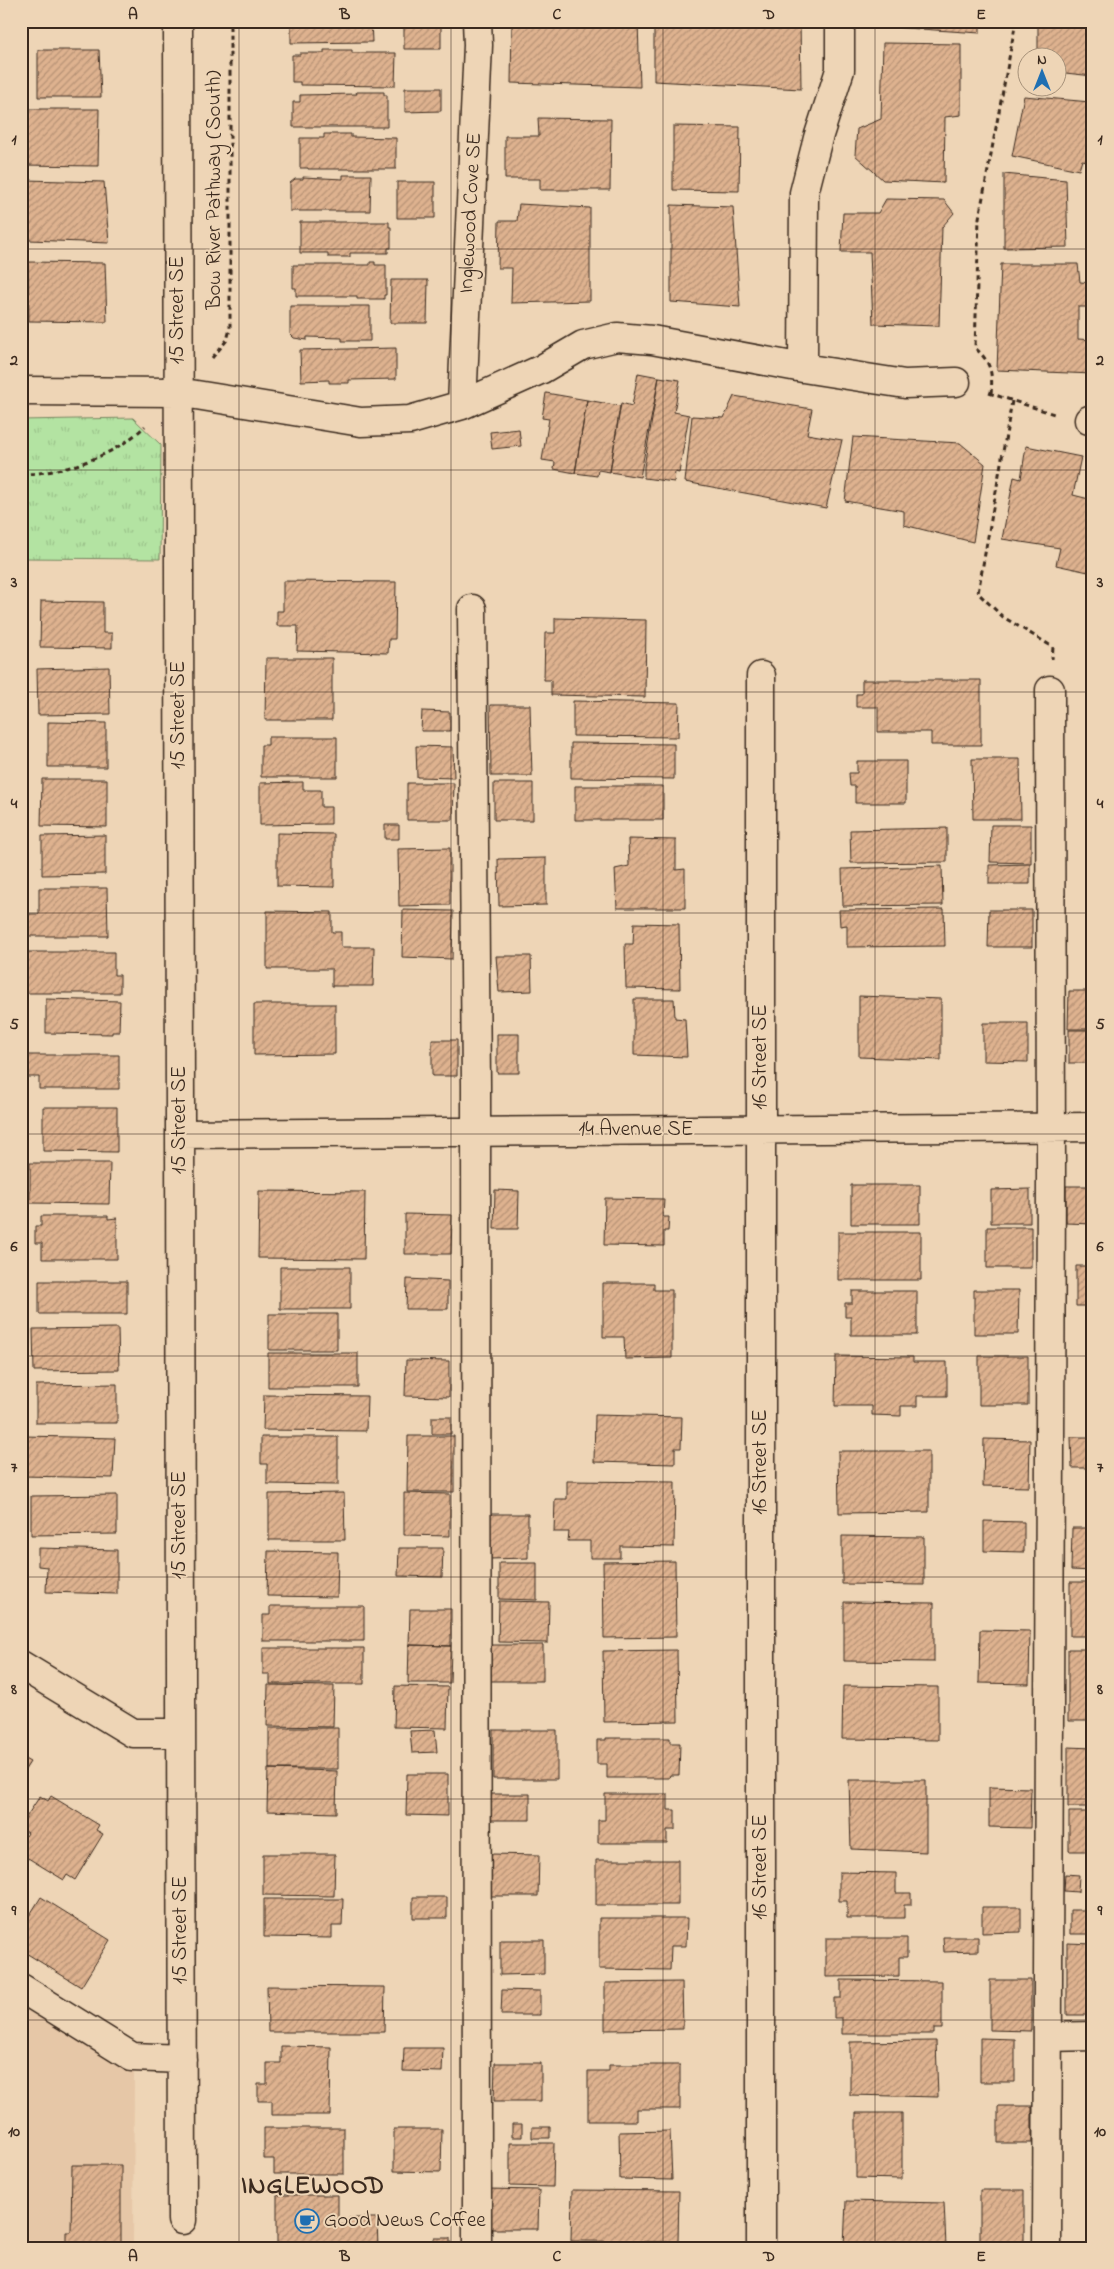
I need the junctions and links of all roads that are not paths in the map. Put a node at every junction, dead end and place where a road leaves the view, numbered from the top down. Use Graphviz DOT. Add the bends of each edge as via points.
graph roads {
  1 [pos="178,21"];
  2 [pos="477,21"];
  3 [pos="840,21"];
  4 [pos="803,368"];
  5 [pos="956,382"];
  6 [pos="21,392"];
  7 [pos="178,392"];
  8 [pos="462,405"];
  9 [pos="472,609"];
  10 [pos="761,676"];
  11 [pos="1050,690"];
  12 [pos="1051,1127"];
  13 [pos="1093,1127"];
  14 [pos="761,1130"];
  15 [pos="476,1132"];
  16 [pos="180,1134"];
  17 [pos="21,1665"];
  18 [pos="181,1733"];
  19 [pos="21,1988"];
  20 [pos="1093,2036"];
  21 [pos="1048,2037"];
  22 [pos="182,2059"];
  23 [pos="182,2220"];
  24 [pos="477,2248"];
  25 [pos="761,2248"];
  26 [pos="1047,2248"];
  1 -- 7 [label="street, 15 Street SE"];
  2 -- 8 [label="street, Inglewood Cove SE"];
  3 -- 4 [label="street" via="840,70 804,192"];
  4 -- 5 [label="street" via="905,384"];
  4 -- 8 [label="street" via="617,336 583,345 542,369"];
  6 -- 7 [label="street"];
  7 -- 8 [label="street" via="361,422 410,420"];
  7 -- 16 [label="street, 15 Street SE"];
  9 -- 15 [label="street"];
  10 -- 14 [label="street, 16 Street SE"];
  11 -- 12 [label="street"];
  12 -- 13 [label="street, 14 Avenue SE"];
  12 -- 14 [label="street, 14 Avenue SE"];
  12 -- 21 [label="street"];
  14 -- 15 [label="street, 14 Avenue SE"];
  14 -- 25 [label="street, 16 Street SE"];
  15 -- 16 [label="street, 14 Avenue SE"];
  15 -- 24 [label="street"];
  16 -- 18 [label="street, 15 Street SE"];
  17 -- 18 [label="street" via="134,1733"];
  18 -- 22 [label="street, 15 Street SE"];
  19 -- 22 [label="street" via="132,2057"];
  20 -- 21 [label="street"];
  21 -- 26 [label="street"];
  22 -- 23 [label="street, 15 Street SE"];
}
